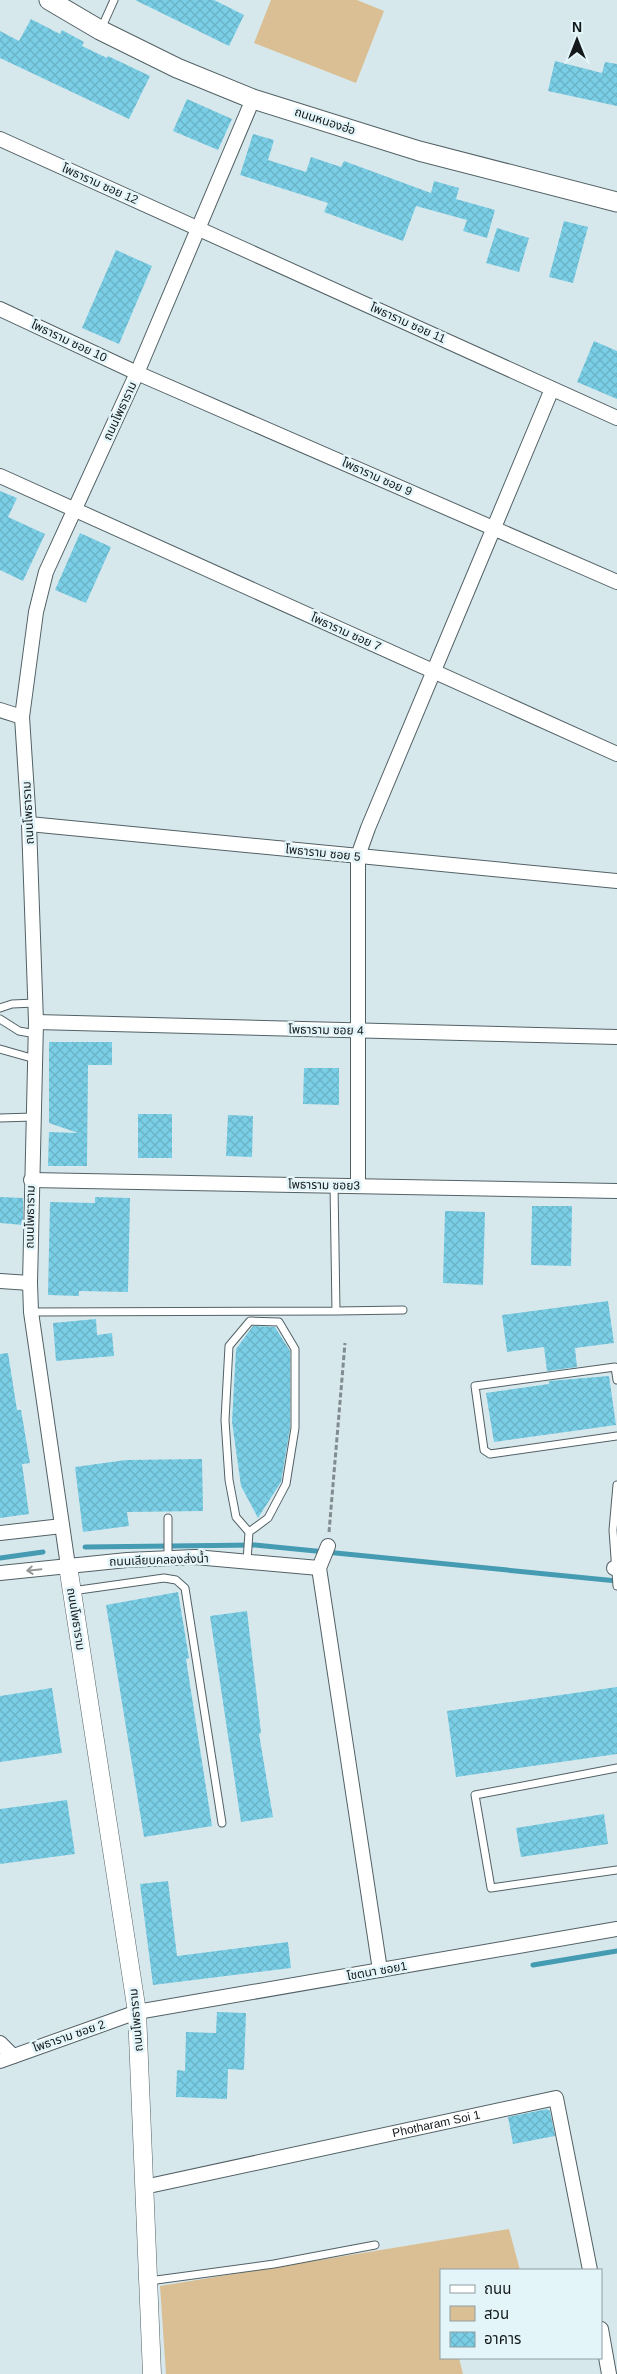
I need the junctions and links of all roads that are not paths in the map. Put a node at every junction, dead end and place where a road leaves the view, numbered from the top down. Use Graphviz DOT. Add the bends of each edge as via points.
graph roads {
  1 [pos="49,0"];
  2 [pos="114,0"];
  3 [pos="100,30"];
  4 [pos="253,98"];
  5 [pos="0,139"];
  6 [pos="617,202"];
  7 [pos="199,228"];
  8 [pos="0,308"];
  9 [pos="137,373"];
  10 [pos="552,389"];
  11 [pos="617,418"];
  12 [pos="0,476"];
  13 [pos="74,511"];
  14 [pos="495,528"];
  15 [pos="617,582"];
  16 [pos="434,672"];
  17 [pos="0,710"];
  18 [pos="22,717"];
  19 [pos="617,754"];
  20 [pos="29,824"];
  21 [pos="358,856"];
  22 [pos="617,881"];
  23 [pos="35,1003"];
  24 [pos="0,1008"];
  25 [pos="0,1019"];
  26 [pos="36,1028"];
  27 [pos="358,1030"];
  28 [pos="617,1037"];
  29 [pos="0,1049"];
  30 [pos="35,1059"];
  31 [pos="33,1117"];
  32 [pos="0,1118"];
  33 [pos="31,1180"];
  34 [pos="334,1185"];
  35 [pos="358,1186"];
  36 [pos="617,1191"];
  37 [pos="0,1281"];
  38 [pos="30,1283"];
  39 [pos="403,1310"];
  40 [pos="336,1311"];
  41 [pos="31,1312"];
  42 [pos="617,1380"];
  43 [pos="617,1436"];
  44 [pos="617,1484"];
  45 [pos="168,1518"];
  46 [pos="62,1526"];
  47 [pos="249,1532"];
  48 [pos="0,1533"];
  49 [pos="328,1546"];
  50 [pos="168,1558"];
  51 [pos="247,1561"];
  52 [pos="68,1566"];
  53 [pos="318,1568"];
  54 [pos="616,1568"];
  55 [pos="0,1573"];
  56 [pos="617,1586"];
  57 [pos="72,1591"];
  58 [pos="617,1768"];
  59 [pos="222,1823"];
  60 [pos="617,1870"];
  61 [pos="617,1929"];
  62 [pos="380,1970"];
  63 [pos="137,2012"];
  64 [pos="0,2043"];
  65 [pos="7,2058"];
  66 [pos="144,2187"];
  67 [pos="375,2245"];
  68 [pos="590,2269"];
  69 [pos="148,2281"];
  70 [pos="602,2335"];
  71 [pos="152,2374"];
  72 [pos="609,2374"];
  1 -- 3 [label="main road, ถนนหนองฮ่อ"];
  2 -- 3 [label="lane"];
  3 -- 4 [label="main road, ถนนหนองฮ่อ" via="177,68"];
  4 -- 6 [label="main road, ถนนหนองฮ่อ" via="419,151"];
  4 -- 7 [label="street, ถนนโพธาราม"];
  5 -- 7 [label="street, โพธาราม ซอย 12"];
  7 -- 9 [label="street, ถนนโพธาราม"];
  7 -- 10 [label="street, โพธาราม ซอย 11"];
  8 -- 9 [label="street, โพธาราม ซอย 10"];
  9 -- 13 [label="street, ถนนโพธาราม"];
  9 -- 14 [label="street, โพธาราม ซอย 9"];
  10 -- 11 [label="street, โพธาราม ซอย 11"];
  10 -- 14 [label="street"];
  12 -- 13 [label="street, โพธาราม ซอย 7"];
  13 -- 16 [label="street, โพธาราม ซอย 7"];
  13 -- 18 [label="street, ถนนโพธาราม" via="46,572 38,603"];
  14 -- 15 [label="street, โพธาราม ซอย 9"];
  14 -- 16 [label="street"];
  16 -- 19 [label="street, โพธาราม ซอย 7"];
  16 -- 21 [label="street"];
  17 -- 18 [label="street"];
  18 -- 20 [label="street, ถนนโพธาราม"];
  20 -- 21 [label="street, โพธาราม ซอย 5"];
  20 -- 23 [label="street, ถนนโพธาราม"];
  21 -- 22 [label="street, โพธาราม ซอย 5"];
  21 -- 27 [label="street"];
  23 -- 24 [label="lane"];
  23 -- 26 [label="street, ถนนโพธาราม"];
  25 -- 26 [label="lane" via="19,1031"];
  26 -- 27 [label="street, โพธาราม ซอย 4"];
  26 -- 30 [label="street, ถนนโพธาราม"];
  27 -- 28 [label="street, โพธาราม ซอย 4"];
  27 -- 35 [label="street"];
  29 -- 30 [label="lane"];
  30 -- 31 [label="street, ถนนโพธาราม"];
  31 -- 32 [label="lane"];
  31 -- 33 [label="street, ถนนโพธาราม"];
  33 -- 34 [label="street, โพธาราม ซอย3"];
  33 -- 38 [label="street, ถนนโพธาราม"];
  34 -- 35 [label="street, โพธาราม ซอย3"];
  34 -- 40 [label="lane"];
  35 -- 36 [label="street, โพธาราม ซอย3"];
  37 -- 38 [label="street"];
  38 -- 41 [label="street, ถนนโพธาราม"];
  39 -- 40 [label="lane"];
  40 -- 41 [label="lane"];
  41 -- 46 [label="street, ถนนโพธาราม"];
  42 -- 43 [label="lane" via="615,1367 475,1386 484,1450 490,1454"];
  44 -- 54 [label="lane" via="612,1530"];
  45 -- 50 [label="lane"];
  46 -- 48 [label="street"];
  46 -- 52 [label="street, ถนนโพธาราม"];
  47 -- 47 [label="lane" via="236,1518 229,1480 225,1420 229,1346 250,1321 279,1322 296,1349 295,1428 286,1484 268,1518"];
  47 -- 51 [label="lane"];
  49 -- 53 [label="street"];
  50 -- 51 [label="street, ถนนเลียบคลองส่งน้ำ"];
  50 -- 52 [label="street, ถนนเลียบคลองส่งน้ำ"];
  51 -- 53 [label="street, ถนนเลียบคลองส่งน้ำ"];
  52 -- 55 [label="street, ถนนเลียบคลองส่งน้ำ, one-way"];
  52 -- 57 [label="street, ถนนโพธาราม"];
  53 -- 62 [label="street"];
  54 -- 56 [label="lane"];
  57 -- 59 [label="lane" via="164,1578 176,1580 185,1588"];
  57 -- 63 [label="street, ถนนโพธาราม"];
  58 -- 60 [label="lane" via="475,1795 491,1888"];
  61 -- 62 [label="street, โชตนา ซอย1"];
  62 -- 63 [label="street, โชตนา ซอย1"];
  63 -- 65 [label="street, โพธาราม ซอย 2"];
  63 -- 66 [label="street, ถนนโพธาราม"];
  64 -- 65 [label="street"];
  66 -- 68 [label="street, Photharam Soi 1" via="556,2098"];
  66 -- 69 [label="street, ถนนโพธาราม"];
  67 -- 69 [label="lane" via="274,2264"];
  69 -- 71 [label="street, ถนนโพธาราม"];
  70 -- 72 [label="street"];
}
